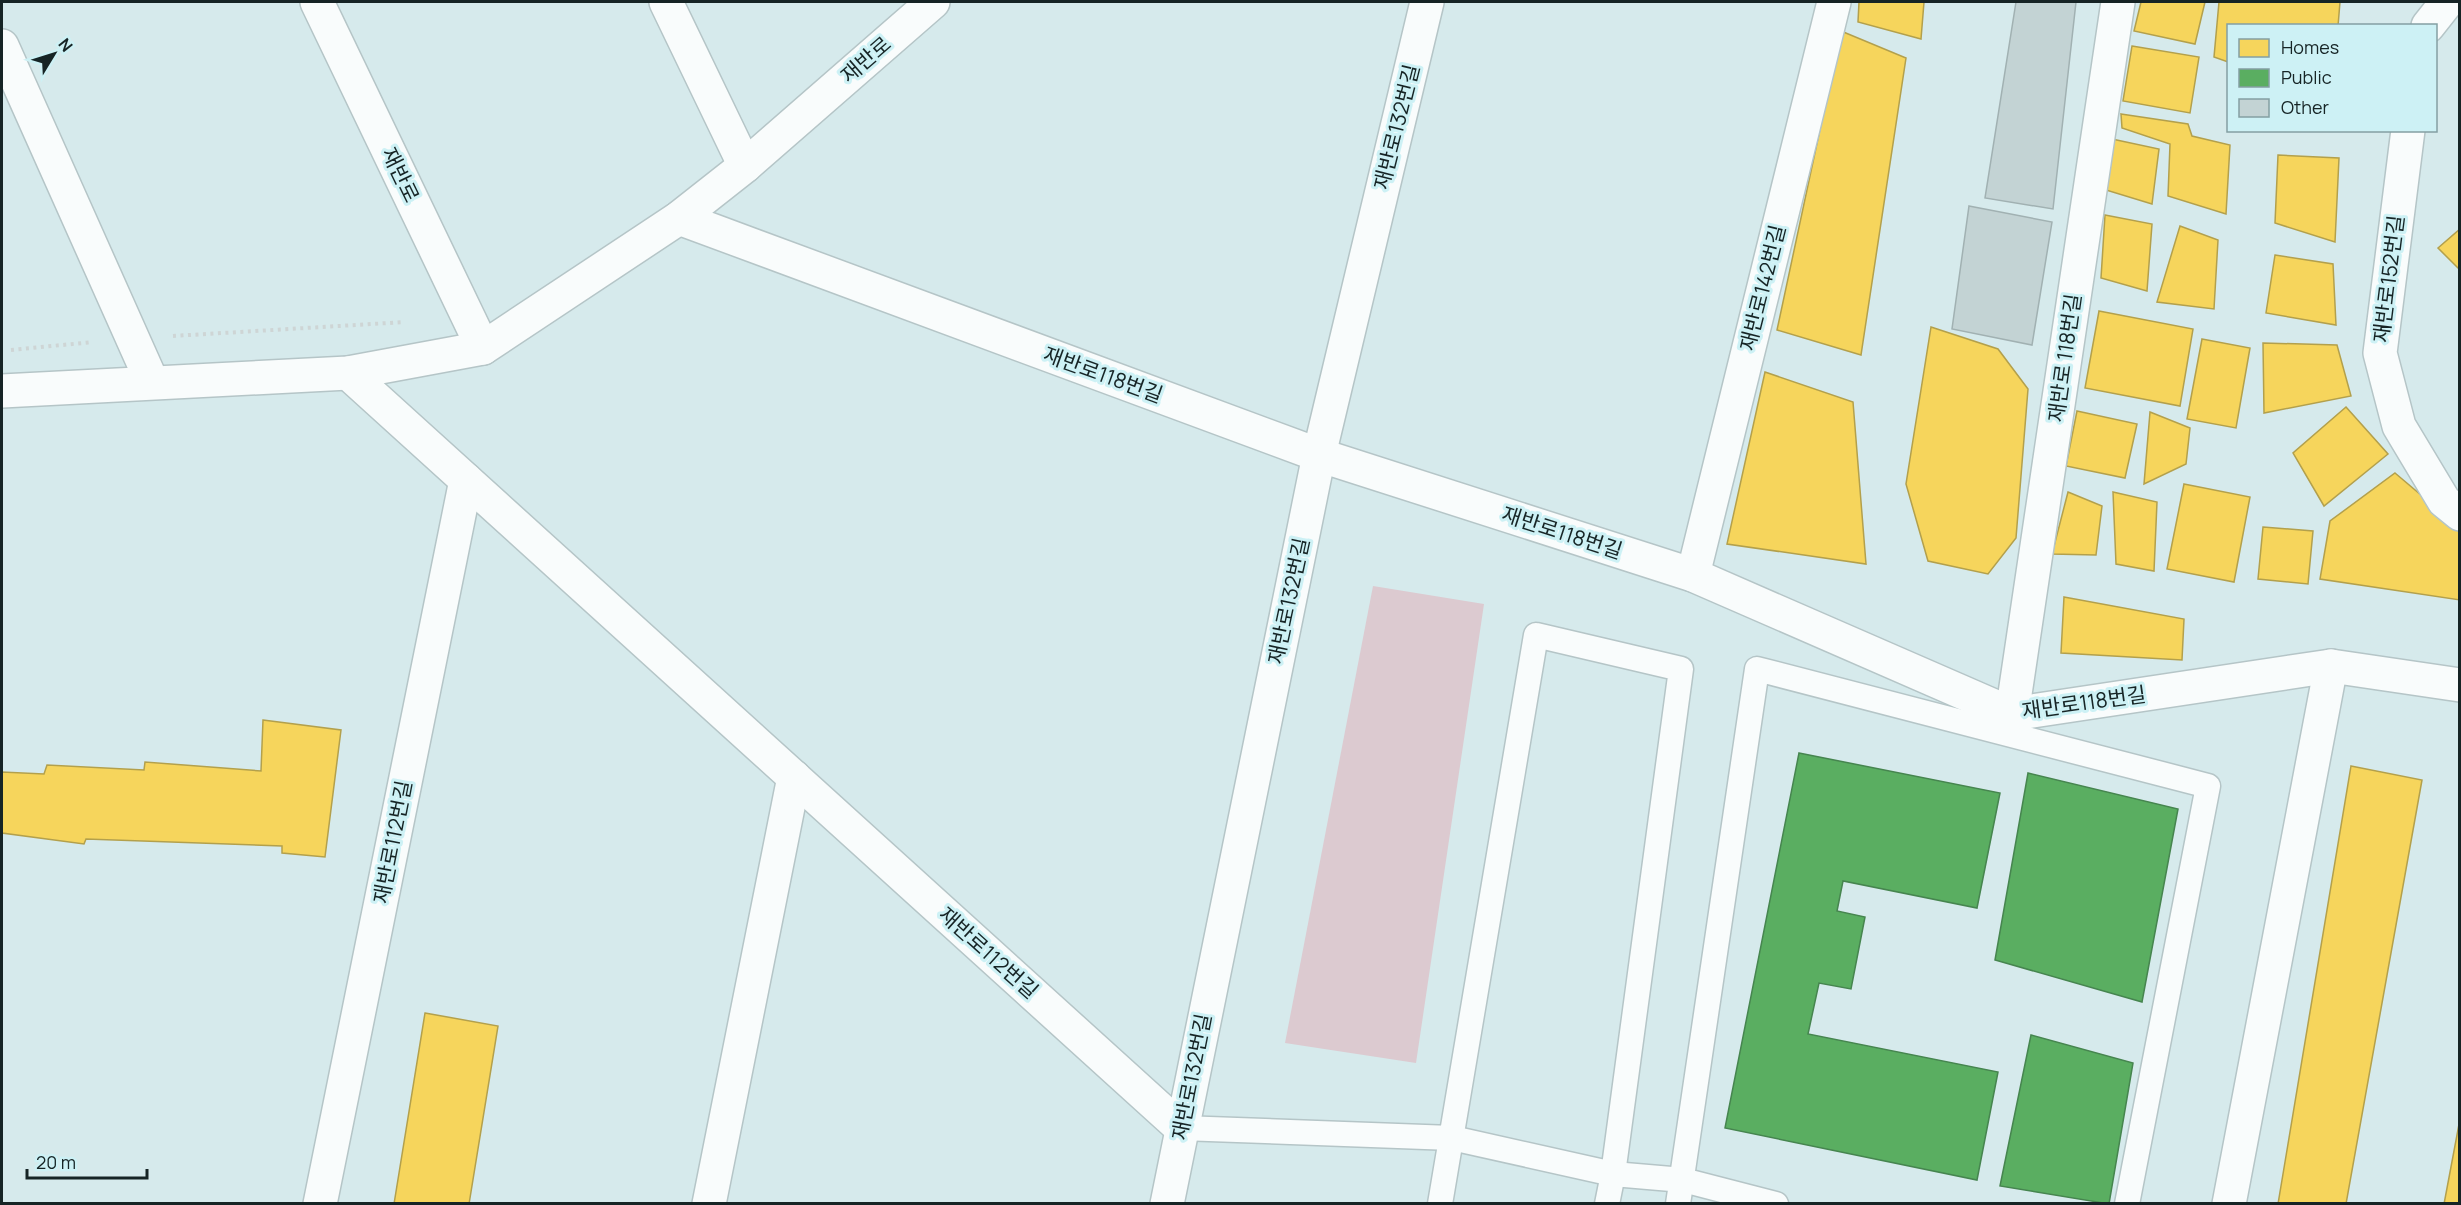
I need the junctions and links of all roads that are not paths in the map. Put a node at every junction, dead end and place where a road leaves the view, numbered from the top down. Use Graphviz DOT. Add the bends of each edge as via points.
graph roads {
  1 [pos="317,2"];
  2 [pos="666,2"];
  3 [pos="933,2"];
  4 [pos="1427,2"];
  5 [pos="1834,2"];
  6 [pos="2118,2"];
  7 [pos="2447,2"];
  8 [pos="2430,24"];
  9 [pos="2,46"];
  10 [pos="2408,132"];
  11 [pos="746,166"];
  12 [pos="679,218"];
  13 [pos="483,348"];
  14 [pos="348,373"];
  15 [pos="152,382"];
  16 [pos="2,391"];
  17 [pos="1319,454"];
  18 [pos="466,480"];
  19 [pos="2460,514"];
  20 [pos="1693,575"];
  21 [pos="2331,666"];
  22 [pos="2460,685"];
  23 [pos="2012,714"];
  24 [pos="794,777"];
  25 [pos="1181,1128"];
  26 [pos="1452,1138"];
  27 [pos="1613,1174"];
  28 [pos="1683,1180"];
  29 [pos="320,1203"];
  30 [pos="709,1203"];
  31 [pos="1167,1203"];
  32 [pos="1440,1203"];
  33 [pos="1607,1203"];
  34 [pos="1678,1203"];
  35 [pos="1776,1203"];
  36 [pos="2127,1203"];
  37 [pos="2229,1203"];
  1 -- 13 [label="street, 재반로"];
  2 -- 11 [label="street"];
  3 -- 11 [label="street, 재반로"];
  4 -- 17 [label="street, 재반로132번길"];
  5 -- 20 [label="street, 재반로142번길"];
  6 -- 23 [label="street, 재반로 118번길"];
  7 -- 8 [label="street"];
  9 -- 15 [label="street"];
  10 -- 19 [label="street, 재반로152번길" via="2380,353 2399,426 2444,501"];
  11 -- 12 [label="street, 재반로"];
  12 -- 13 [label="street, 재반로"];
  12 -- 17 [label="street, 재반로118번길"];
  13 -- 14 [label="street, 재반로"];
  14 -- 15 [label="street, 재반로"];
  14 -- 18 [label="street, 재반로112번길"];
  15 -- 16 [label="street, 재반로"];
  17 -- 20 [label="street, 재반로118번길"];
  17 -- 25 [label="street, 재반로132번길"];
  18 -- 24 [label="street, 재반로112번길"];
  18 -- 29 [label="street, 재반로112번길"];
  20 -- 23 [label="street, 재반로118번길"];
  21 -- 22 [label="street, 재반로118번길"];
  21 -- 23 [label="street, 재반로118번길"];
  21 -- 37 [label="street"];
  24 -- 25 [label="street, 재반로112번길"];
  24 -- 30 [label="street"];
  25 -- 26 [label="lane"];
  25 -- 31 [label="street, 재반로132번길"];
  26 -- 27 [label="lane"];
  26 -- 27 [label="lane" via="1536,635 1681,669"];
  26 -- 32 [label="lane"];
  27 -- 28 [label="lane"];
  27 -- 33 [label="lane"];
  28 -- 34 [label="lane"];
  28 -- 35 [label="lane"];
  28 -- 36 [label="lane" via="1757,669 2208,786"];
}
